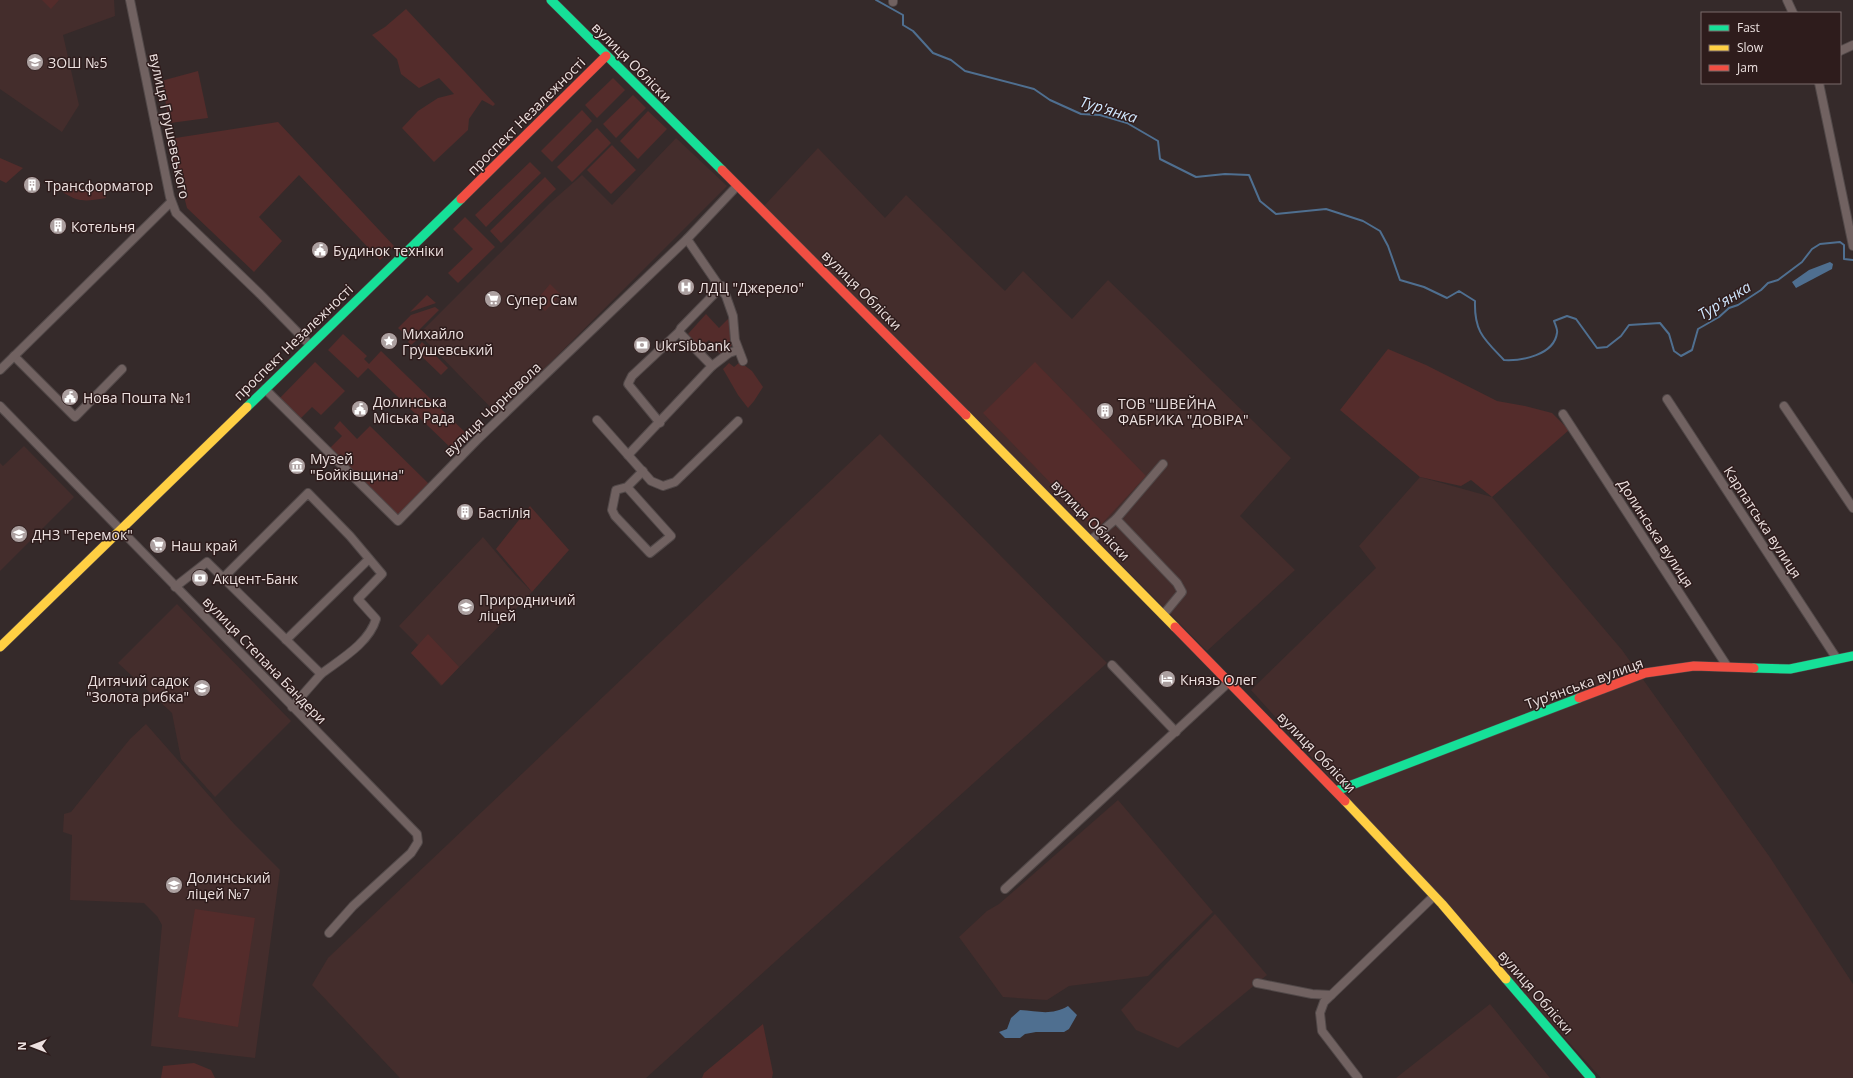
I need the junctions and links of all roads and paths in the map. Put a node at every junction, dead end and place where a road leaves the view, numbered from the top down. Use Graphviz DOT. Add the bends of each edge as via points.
graph roads {
  1 [pos="130,0"];
  2 [pos="551,0"];
  3 [pos="1787,0"];
  4 [pos="1793,12"];
  5 [pos="1853,45"];
  6 [pos="1841,51"];
  7 [pos="606,56"];
  8 [pos="1819,84"];
  9 [pos="737,186"];
  10 [pos="1853,199"];
  11 [pos="1844,201"];
  12 [pos="172,202"];
  13 [pos="687,239"];
  14 [pos="1853,246"];
  15 [pos="722,286"];
  16 [pos="679,332"];
  17 [pos="310,345"];
  18 [pos="738,350"];
  19 [pos="14,356"];
  20 [pos="743,361"];
  21 [pos="712,366"];
  22 [pos="122,369"];
  23 [pos="0,370"];
  24 [pos="265,389"];
  25 [pos="1667,399"];
  26 [pos="0,406"];
  27 [pos="1784,406"];
  28 [pos="1563,414"];
  29 [pos="597,420"];
  30 [pos="738,421"];
  31 [pos="660,423"];
  32 [pos="628,455"];
  33 [pos="1162,464"];
  34 [pos="643,471"];
  35 [pos="627,487"];
  36 [pos="1853,508"];
  37 [pos="1116,519"];
  38 [pos="120,530"];
  39 [pos="1091,540"];
  40 [pos="369,559"];
  41 [pos="223,578"];
  42 [pos="175,587"];
  43 [pos="1163,615"];
  44 [pos="286,640"];
  45 [pos="0,647"];
  46 [pos="1853,656"];
  47 [pos="1838,659"];
  48 [pos="1112,665"];
  49 [pos="1727,666"];
  50 [pos="321,674"];
  51 [pos="1229,682"];
  52 [pos="292,707"];
  53 [pos="1176,732"];
  54 [pos="1336,791"];
  55 [pos="1005,889"];
  56 [pos="1434,896"];
  57 [pos="329,933"];
  58 [pos="1257,983"];
  59 [pos="1331,995"];
  60 [pos="1358,1078"];
  61 [pos="1591,1078"];
  1 -- 12 [label="street, вулиця Грушевського"];
  2 -- 7 [label="main road, вулиця Обліски"];
  3 -- 4 [label="street"];
  5 -- 6 [label="street"];
  7 -- 9 [label="main road, вулиця Обліски"];
  7 -- 17 [label="main road, проспект Незалежності"];
  8 -- 11 [label="street"];
  9 -- 13 [label="street, вулиця Чорновола"];
  9 -- 39 [label="main road, вулиця Обліски"];
  10 -- 11 [label="street"];
  11 -- 14 [label="street"];
  12 -- 17 [label="street, вулиця Грушевського" via="176,213 192,230"];
  12 -- 19 [label="street"];
  13 -- 15 [label="street"];
  13 -- 24 [label="street, вулиця Чорновола" via="478,439 398,521"];
  15 -- 16 [label="street"];
  15 -- 18 [label="street" via="730,305"];
  16 -- 21 [label="street"];
  16 -- 31 [label="street" via="632,376 628,384"];
  17 -- 24 [label="main road, проспект Незалежності"];
  18 -- 20 [label="street"];
  18 -- 21 [label="street" via="729,353"];
  19 -- 22 [label="street" via="75,417"];
  19 -- 23 [label="street"];
  21 -- 31 [label="street"];
  24 -- 38 [label="main road, проспект Незалежності"];
  25 -- 47 [label="street, Карпатська вулиця"];
  26 -- 38 [label="street, вулиця Степана Бандери"];
  27 -- 36 [label="street"];
  28 -- 49 [label="street, Долинська вулиця"];
  29 -- 32 [label="street"];
  30 -- 34 [label="street" via="671,484 658,486"];
  31 -- 32 [label="street"];
  32 -- 34 [label="street"];
  33 -- 37 [label="street"];
  34 -- 35 [label="street"];
  35 -- 35 [label="street" via="671,536 650,553 612,510 616,490"];
  37 -- 39 [label="street"];
  37 -- 43 [label="street" via="1178,583 1182,592"];
  38 -- 42 [label="street, вулиця Степана Бандери"];
  38 -- 45 [label="main road, проспект Незалежності"];
  39 -- 43 [label="main road, вулиця Обліски"];
  40 -- 41 [label="street" via="308,493"];
  40 -- 44 [label="street"];
  40 -- 50 [label="street" via="382,574 358,599 376,619 373,630 355,648"];
  41 -- 42 [label="street" via="207,562"];
  41 -- 44 [label="street"];
  42 -- 52 [label="street, вулиця Степана Бандери"];
  43 -- 51 [label="main road, вулиця Обліски"];
  44 -- 50 [label="street"];
  46 -- 47 [label="main road, Турʼянська вулиця"];
  47 -- 49 [label="main road, Турʼянська вулиця" via="1790,669"];
  48 -- 53 [label="street"];
  49 -- 54 [label="main road, Турʼянська вулиця" via="1694,666 1645,673"];
  50 -- 52 [label="street"];
  51 -- 53 [label="street"];
  51 -- 54 [label="main road, вулиця Обліски"];
  52 -- 57 [label="street, вулиця Степана Бандери" via="417,834 418,842 411,853 353,906"];
  53 -- 55 [label="street"];
  54 -- 56 [label="main road, вулиця Обліски"];
  56 -- 59 [label="street"];
  56 -- 61 [label="main road, вулиця Обліски"];
  58 -- 59 [label="street" via="1312,994"];
  59 -- 60 [label="street" via="1324,1002 1320,1013 1322,1031"];
}
